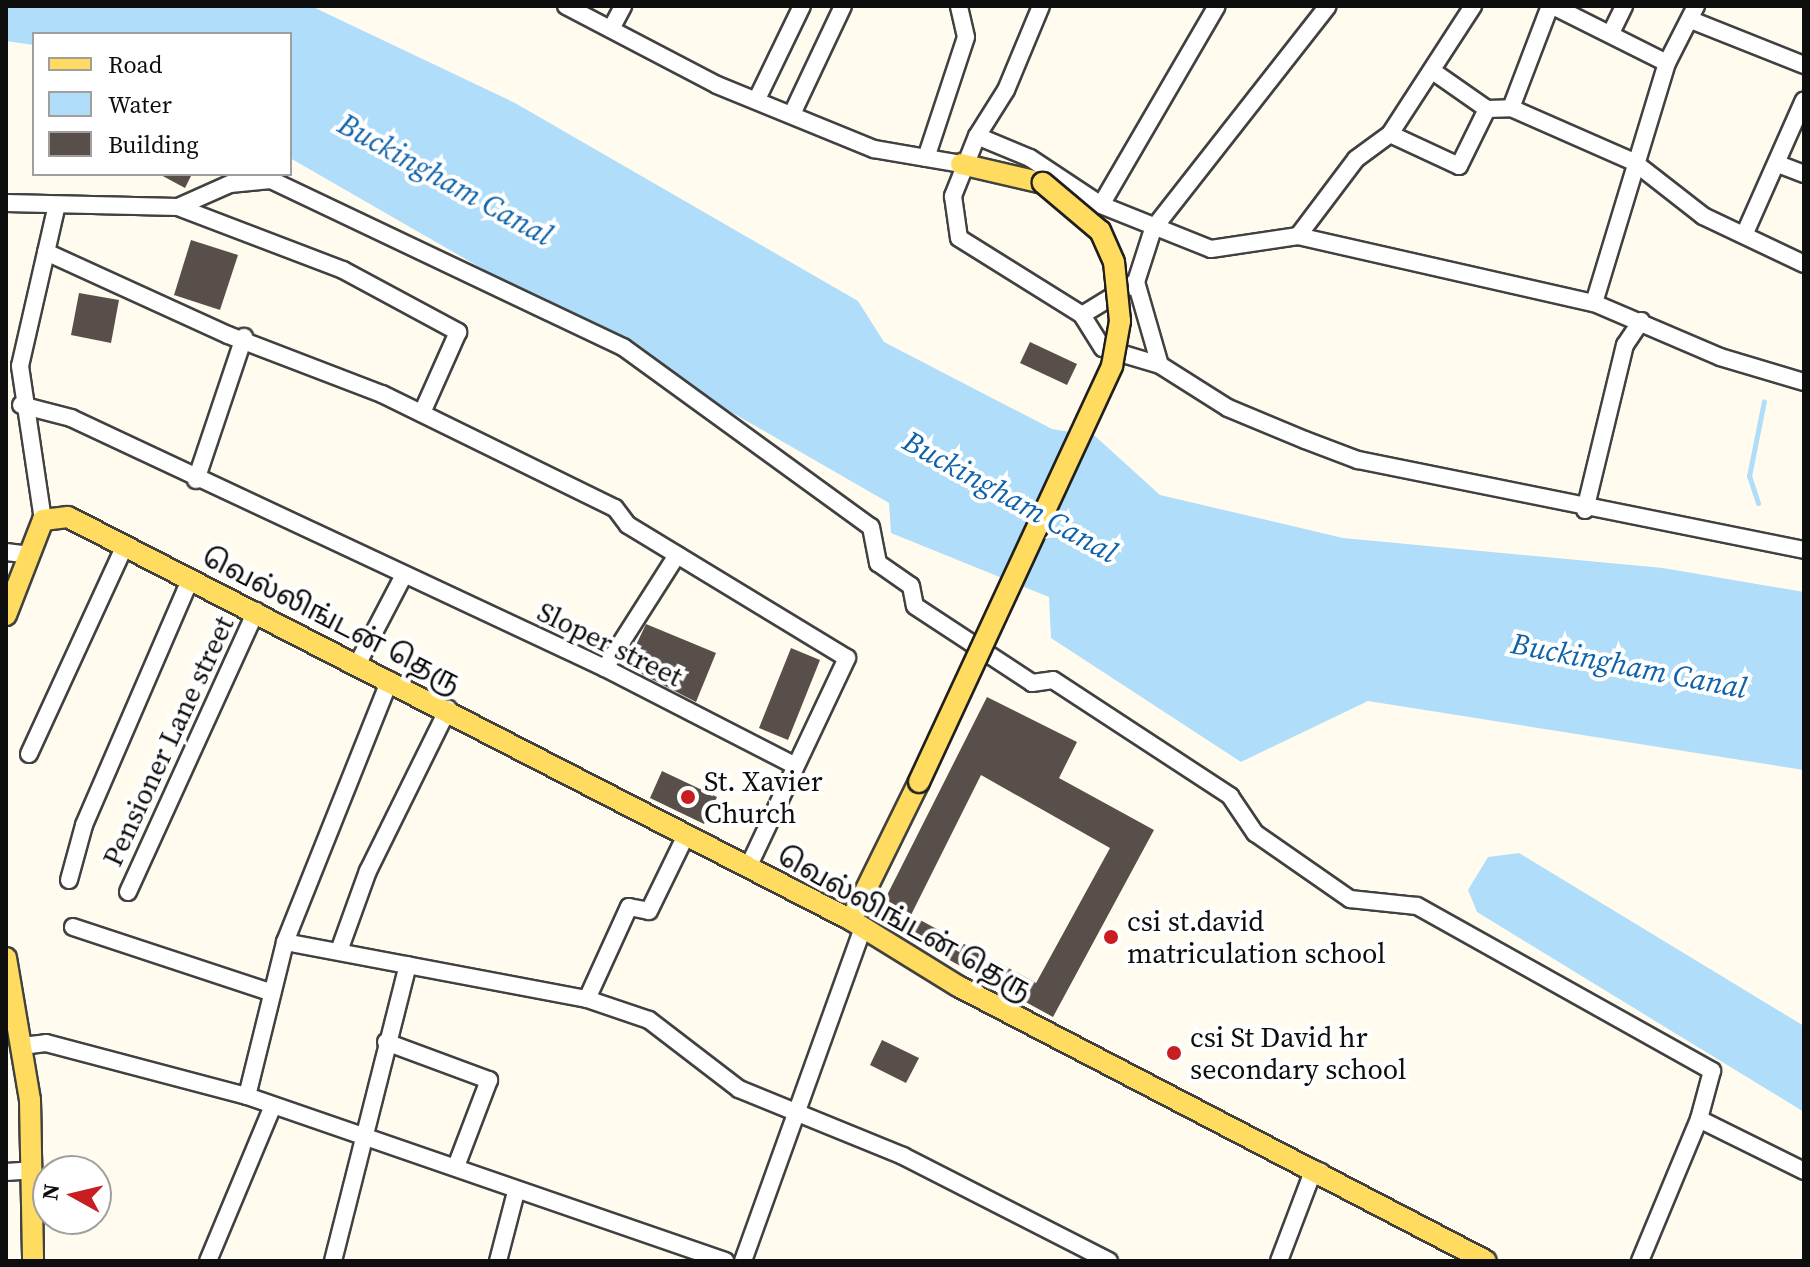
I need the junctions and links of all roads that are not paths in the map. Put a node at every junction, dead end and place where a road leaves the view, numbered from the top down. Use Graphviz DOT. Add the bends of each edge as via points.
graph roads {
  1 [pos="566,6"];
  2 [pos="623,6"];
  3 [pos="802,6"];
  4 [pos="843,6"];
  5 [pos="959,6"];
  6 [pos="1041,6"];
  7 [pos="1217,6"];
  8 [pos="1328,6"];
  9 [pos="1473,6"];
  10 [pos="1551,6"];
  11 [pos="1624,6"];
  12 [pos="1693,13"];
  13 [pos="611,29"];
  14 [pos="1611,33"];
  15 [pos="1667,63"];
  16 [pos="1804,65"];
  17 [pos="1434,72"];
  18 [pos="757,99"];
  19 [pos="1804,100"];
  20 [pos="1511,108"];
  21 [pos="1487,109"];
  22 [pos="792,114"];
  23 [pos="1390,134"];
  24 [pos="977,136"];
  25 [pos="926,158"];
  26 [pos="1634,162"];
  27 [pos="961,164"];
  28 [pos="1778,164"];
  29 [pos="1804,174"];
  30 [pos="6,203"];
  31 [pos="1101,205"];
  32 [pos="178,207"];
  33 [pos="56,209"];
  34 [pos="1153,229"];
  35 [pos="1745,233"];
  36 [pos="1298,236"];
  37 [pos="46,252"];
  38 [pos="1804,264"];
  39 [pos="1136,282"];
  40 [pos="1594,303"];
  41 [pos="1082,315"];
  42 [pos="1641,321"];
  43 [pos="244,337"];
  44 [pos="1160,365"];
  45 [pos="1804,382"];
  46 [pos="21,405"];
  47 [pos="422,413"];
  48 [pos="196,480"];
  49 [pos="1585,510"];
  50 [pos="43,520"];
  51 [pos="125,545"];
  52 [pos="1804,550"];
  53 [pos="6,552"];
  54 [pos="30,555"];
  55 [pos="677,555"];
  56 [pos="403,577"];
  57 [pos="191,578"];
  58 [pos="256,611"];
  59 [pos="6,615"];
  60 [pos="358,663"];
  61 [pos="605,668"];
  62 [pos="390,680"];
  63 [pos="448,709"];
  64 [pos="29,754"];
  65 [pos="792,764"];
  66 [pos="686,835"];
  67 [pos="748,867"];
  68 [pos="69,880"];
  69 [pos="128,892"];
  70 [pos="856,926"];
  71 [pos="73,927"];
  72 [pos="285,942"];
  73 [pos="339,951"];
  74 [pos="6,958"];
  75 [pos="408,965"];
  76 [pos="272,993"];
  77 [pos="587,999"];
  78 [pos="386,1042"];
  79 [pos="22,1046"];
  80 [pos="247,1096"];
  81 [pos="272,1108"];
  82 [pos="793,1108"];
  83 [pos="1699,1119"];
  84 [pos="360,1131"];
  85 [pos="457,1164"];
  86 [pos="1314,1169"];
  87 [pos="32,1170"];
  88 [pos="1804,1171"];
  89 [pos="6,1172"];
  90 [pos="1340,1183"];
  91 [pos="516,1192"];
  92 [pos="33,1235"];
  93 [pos="33,1261"];
  94 [pos="208,1261"];
  95 [pos="333,1261"];
  96 [pos="498,1261"];
  97 [pos="725,1261"];
  98 [pos="743,1261"];
  99 [pos="1109,1261"];
  100 [pos="1279,1261"];
  101 [pos="1486,1261"];
  102 [pos="1640,1261"];
  1 -- 13 [label="street"];
  2 -- 13 [label="street"];
  3 -- 18 [label="street"];
  4 -- 22 [label="street"];
  5 -- 25 [label="street" via="966,37"];
  6 -- 24 [label="street" via="1006,90"];
  7 -- 31 [label="street"];
  8 -- 34 [label="street"];
  9 -- 17 [label="street"];
  10 -- 14 [label="street"];
  10 -- 20 [label="street"];
  11 -- 14 [label="street"];
  12 -- 15 [label="street"];
  12 -- 16 [label="street"];
  13 -- 18 [label="street"];
  14 -- 15 [label="street"];
  15 -- 26 [label="street"];
  17 -- 21 [label="street"];
  17 -- 23 [label="street"];
  18 -- 22 [label="street"];
  19 -- 28 [label="street"];
  20 -- 21 [label="street"];
  20 -- 26 [label="street"];
  21 -- 23 [label="street" via="1459,166"];
  22 -- 25 [label="street" via="874,149"];
  23 -- 36 [label="street" via="1356,159"];
  24 -- 27 [label="street"];
  24 -- 31 [label="street" via="1030,158"];
  25 -- 27 [label="street"];
  26 -- 35 [label="street" via="1703,216"];
  26 -- 40 [label="street"];
  27 -- 41 [label="street" via="952,223 959,238"];
  27 -- 70 [label="main road, bridge" via="1043,183 1100,231 1114,262 1120,321 1112,366"];
  28 -- 29 [label="street"];
  28 -- 35 [label="street"];
  30 -- 33 [label="street"];
  31 -- 34 [label="street"];
  32 -- 33 [label="street"];
  32 -- 47 [label="street" via="343,270 458,332"];
  32 -- 83 [label="street" via="230,184 271,180 623,347 871,527 878,563 911,586 915,606 1032,683 1053,680 1230,796 1255,833 1322,882 1373,906 1417,906 1712,1071"];
  33 -- 37 [label="street"];
  34 -- 36 [label="street" via="1211,249"];
  34 -- 39 [label="street"];
  35 -- 38 [label="street"];
  36 -- 40 [label="street"];
  37 -- 43 [label="street"];
  37 -- 46 [label="street" via="28,311"];
  39 -- 41 [label="street"];
  39 -- 44 [label="street"];
  40 -- 42 [label="street"];
  41 -- 44 [label="street" via="1103,348"];
  42 -- 45 [label="street" via="1720,357"];
  42 -- 49 [label="street" via="1625,345"];
  43 -- 47 [label="street"];
  43 -- 48 [label="street"];
  44 -- 49 [label="street" via="1228,408 1358,460"];
  46 -- 48 [label="street, Sloper street" via="71,418"];
  46 -- 50 [label="street"];
  47 -- 55 [label="street" via="615,508"];
  48 -- 56 [label="street, Sloper street"];
  49 -- 52 [label="street"];
  50 -- 51 [label="main road, வெல்லிங்டன் தெரு" via="68,517"];
  50 -- 54 [label="main road"];
  51 -- 57 [label="main road, வெல்லிங்டன் தெரு"];
  51 -- 64 [label="street"];
  53 -- 54 [label="street"];
  54 -- 59 [label="main road"];
  55 -- 61 [label="street"];
  55 -- 65 [label="street" via="847,658"];
  56 -- 60 [label="street"];
  56 -- 61 [label="street, Sloper street"];
  57 -- 58 [label="main road, வெல்லிங்டன் தெரு"];
  57 -- 68 [label="street" via="84,825"];
  58 -- 60 [label="main road, வெல்லிங்டன் தெரு"];
  58 -- 69 [label="street, Pensioner Lane street"];
  60 -- 62 [label="main road, வெல்லிங்டன் தெரு"];
  61 -- 65 [label="street, Sloper street"];
  62 -- 63 [label="main road, வெல்லிங்டன் தெரு"];
  62 -- 72 [label="street"];
  63 -- 66 [label="main road, வெல்லிங்டன் தெரு"];
  63 -- 73 [label="street" via="368,871"];
  65 -- 67 [label="street"];
  66 -- 67 [label="main road, வெல்லிங்டன் தெரு"];
  66 -- 77 [label="street" via="649,911 629,907"];
  67 -- 70 [label="main road, வெல்லிங்டன் தெரு"];
  70 -- 82 [label="street"];
  70 -- 86 [label="main road, வெல்லிங்டன் தெரு"];
  71 -- 76 [label="street"];
  72 -- 73 [label="street"];
  72 -- 76 [label="street"];
  73 -- 75 [label="street"];
  74 -- 79 [label="main road"];
  75 -- 77 [label="street"];
  75 -- 78 [label="street"];
  76 -- 80 [label="street"];
  77 -- 82 [label="street" via="649,1020 710,1072"];
  78 -- 84 [label="street"];
  78 -- 85 [label="street" via="489,1080"];
  79 -- 80 [label="street" via="46,1043"];
  79 -- 87 [label="main road"];
  80 -- 81 [label="street"];
  81 -- 84 [label="street"];
  81 -- 94 [label="street"];
  82 -- 98 [label="street"];
  82 -- 99 [label="street"];
  83 -- 88 [label="street"];
  83 -- 102 [label="street"];
  84 -- 85 [label="street"];
  84 -- 95 [label="street"];
  85 -- 91 [label="street"];
  86 -- 90 [label="street"];
  86 -- 100 [label="street"];
  87 -- 89 [label="street"];
  90 -- 101 [label="main road"];
  91 -- 96 [label="street"];
  91 -- 97 [label="street"];
  92 -- 93 [label="main road"];
}
